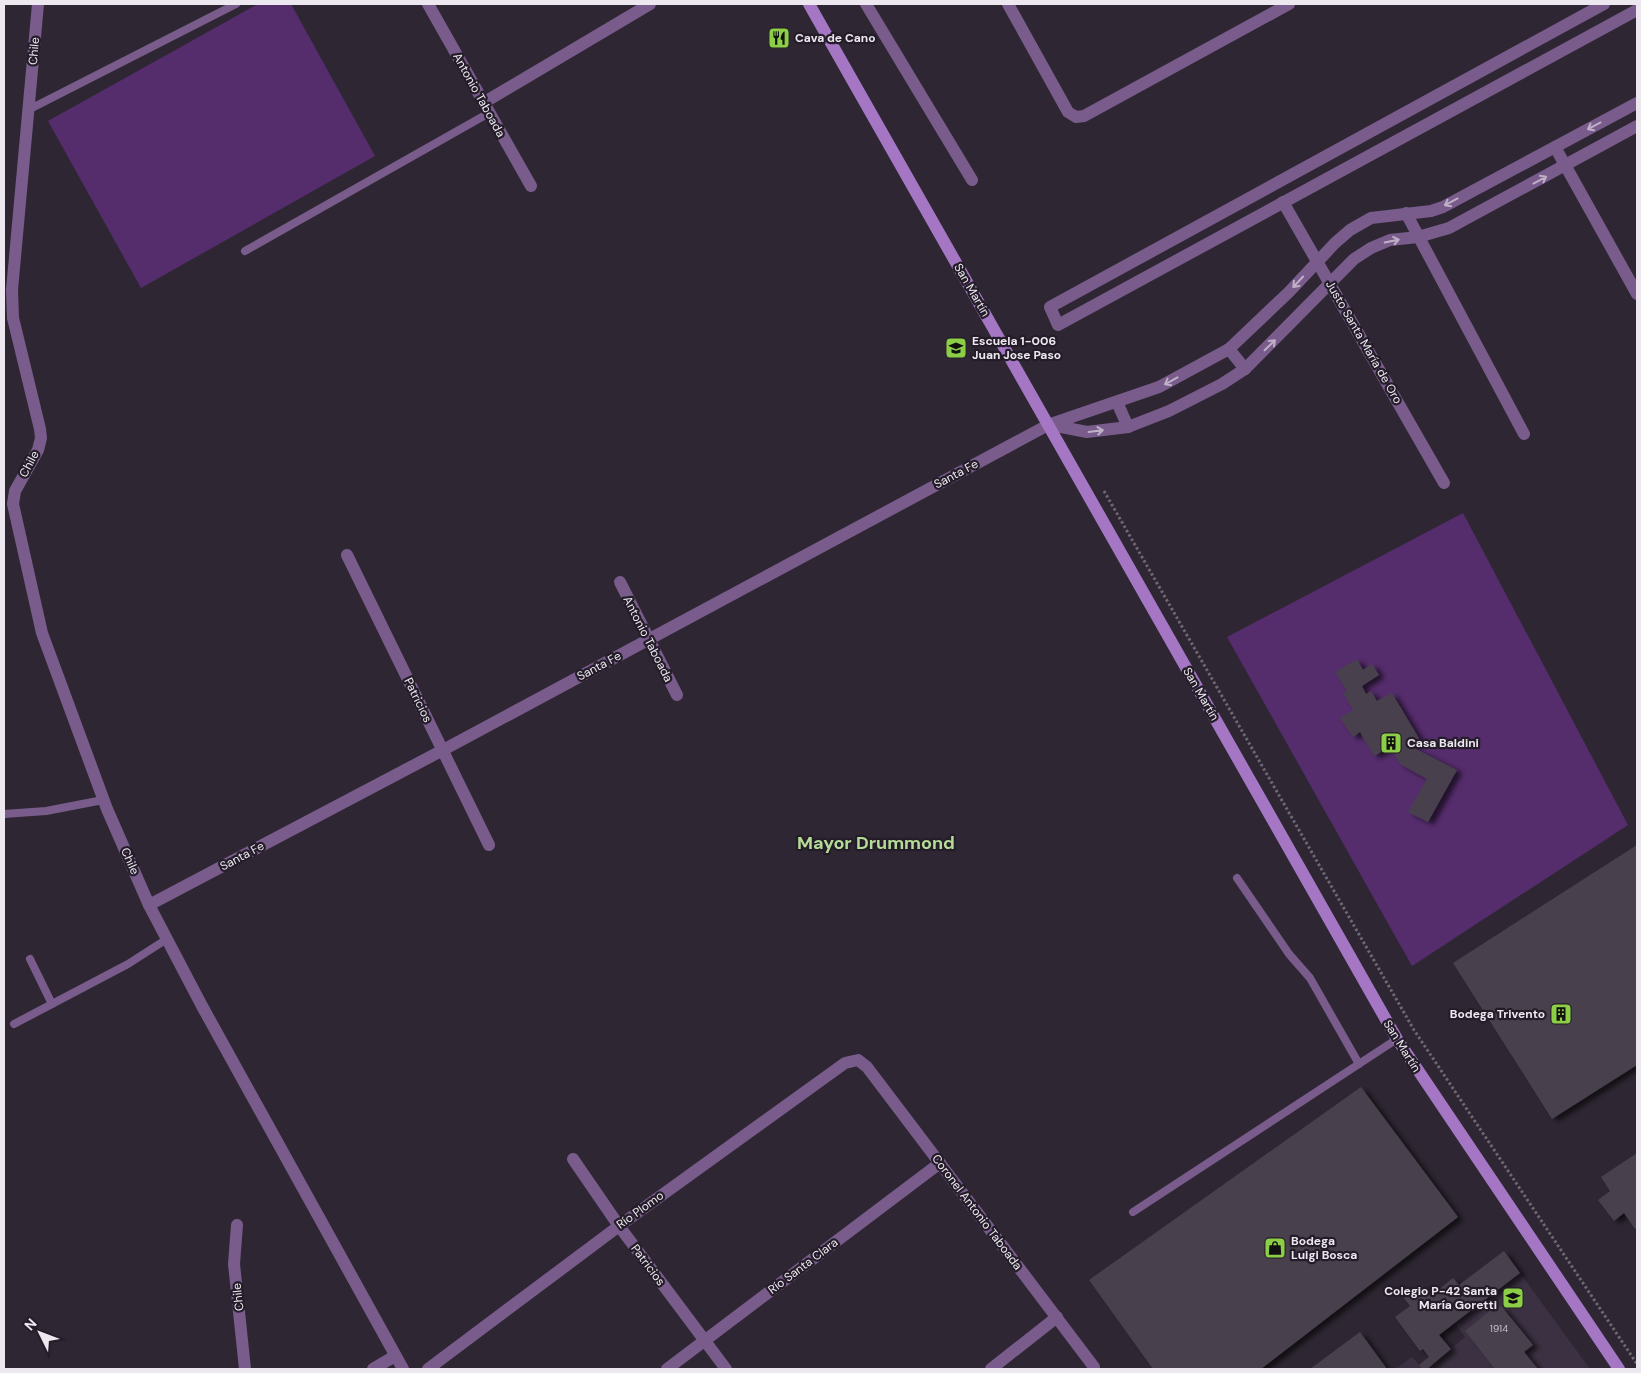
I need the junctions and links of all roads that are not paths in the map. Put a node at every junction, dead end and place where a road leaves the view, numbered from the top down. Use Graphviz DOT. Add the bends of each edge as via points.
graph roads {
  1 [pos="38,4"];
  2 [pos="236,4"];
  3 [pos="428,4"];
  4 [pos="650,4"];
  5 [pos="809,4"];
  6 [pos="866,4"];
  7 [pos="1008,4"];
  8 [pos="1289,4"];
  9 [pos="1604,4"];
  10 [pos="1637,10"];
  11 [pos="1637,103"];
  12 [pos="487,108"];
  13 [pos="28,110"];
  14 [pos="1637,126"];
  15 [pos="1555,147"];
  16 [pos="1566,166"];
  17 [pos="972,180"];
  18 [pos="531,186"];
  19 [pos="1283,202"];
  20 [pos="1406,213"];
  21 [pos="1418,237"];
  22 [pos="245,251"];
  23 [pos="1317,262"];
  24 [pos="1330,284"];
  25 [pos="1637,294"];
  26 [pos="1229,349"];
  27 [pos="1245,369"];
  28 [pos="1117,402"];
  29 [pos="1048,425"];
  30 [pos="1128,427"];
  31 [pos="1524,434"];
  32 [pos="1444,483"];
  33 [pos="347,555"];
  34 [pos="620,582"];
  35 [pos="649,640"];
  36 [pos="678,696"];
  37 [pos="443,750"];
  38 [pos="103,800"];
  39 [pos="4,814"];
  40 [pos="489,845"];
  41 [pos="1237,878"];
  42 [pos="149,905"];
  43 [pos="167,939"];
  44 [pos="30,959"];
  45 [pos="52,1004"];
  46 [pos="14,1024"];
  47 [pos="1396,1039"];
  48 [pos="858,1060"];
  49 [pos="1359,1064"];
  50 [pos="573,1159"];
  51 [pos="940,1163"];
  52 [pos="1133,1212"];
  53 [pos="237,1225"];
  54 [pos="619,1226"];
  55 [pos="1057,1317"];
  56 [pos="705,1341"];
  57 [pos="396,1356"];
  58 [pos="1094,1367"];
  59 [pos="245,1369"];
  60 [pos="373,1369"];
  61 [pos="403,1369"];
  62 [pos="428,1369"];
  63 [pos="667,1369"];
  64 [pos="726,1369"];
  65 [pos="991,1369"];
  66 [pos="1619,1369"];
  1 -- 13 [label="street, Chile"];
  2 -- 13 [label="lane"];
  3 -- 12 [label="street, Antonio Taboada"];
  4 -- 12 [label="street"];
  5 -- 29 [label="main road, San Martín"];
  6 -- 17 [label="street"];
  7 -- 8 [label="street" via="1068,112 1076,117 1084,116"];
  9 -- 19 [label="street" via="1050,307 1058,325"];
  10 -- 19 [label="street"];
  11 -- 15 [label="street, Santa Fe, one-way"];
  12 -- 18 [label="street, Antonio Taboada"];
  12 -- 22 [label="lane"];
  13 -- 38 [label="street, Chile" via="12,290 13,318 41,438 38,450 15,491 14,504 42,633"];
  14 -- 16 [label="street"];
  15 -- 16 [label="street"];
  15 -- 20 [label="street, Santa Fe, one-way" via="1443,207"];
  21 -- 16 [label="street, one-way" via="1449,228"];
  16 -- 25 [label="street"];
  19 -- 23 [label="street, Justo Santa María de Oro"];
  20 -- 21 [label="street"];
  20 -- 23 [label="street, Santa Fe" via="1372,218 1350,230"];
  24 -- 21 [label="street, one-way" via="1354,259 1371,248 1390,240"];
  21 -- 31 [label="street"];
  23 -- 24 [label="street, Justo Santa María de Oro"];
  23 -- 26 [label="street, Santa Fe, one-way"];
  27 -- 24 [label="street, one-way"];
  24 -- 32 [label="street, Justo Santa María de Oro"];
  26 -- 27 [label="street"];
  26 -- 28 [label="street, Santa Fe, one-way" via="1158,387"];
  27 -- 30 [label="street" via="1204,394"];
  28 -- 29 [label="street, Santa Fe"];
  28 -- 30 [label="street"];
  29 -- 30 [label="street, one-way" via="1087,432"];
  29 -- 35 [label="street, Santa Fe"];
  29 -- 47 [label="main road, San Martín"];
  33 -- 37 [label="street, Patricios"];
  34 -- 35 [label="street, Antonio Taboada"];
  35 -- 36 [label="street, Antonio Taboada"];
  35 -- 37 [label="street, Santa Fe"];
  37 -- 40 [label="street, Patricios"];
  37 -- 42 [label="street, Santa Fe"];
  38 -- 39 [label="lane" via="46,811"];
  38 -- 42 [label="street, Chile"];
  41 -- 49 [label="lane" via="1289,954 1310,978"];
  42 -- 43 [label="street, Chile"];
  43 -- 45 [label="lane" via="128,964"];
  43 -- 57 [label="street, Chile"];
  44 -- 45 [label="lane"];
  45 -- 46 [label="lane"];
  47 -- 49 [label="lane"];
  47 -- 66 [label="main road, San Martín"];
  48 -- 51 [label="street, Coronel Antonio Taboada" via="867,1067"];
  48 -- 54 [label="street, Río Plomo" via="845,1063"];
  49 -- 52 [label="lane"];
  50 -- 54 [label="street, Patricios"];
  51 -- 55 [label="street, Coronel Antonio Taboada"];
  51 -- 56 [label="street, Río Santa Clara"];
  53 -- 59 [label="street, Chile" via="234,1264"];
  54 -- 56 [label="street, Patricios"];
  54 -- 62 [label="street, Río Plomo"];
  55 -- 58 [label="street, Coronel Antonio Taboada"];
  55 -- 65 [label="street"];
  56 -- 63 [label="street, Río Santa Clara"];
  56 -- 64 [label="street, Patricios"];
  57 -- 60 [label="street"];
  57 -- 61 [label="street, Chile"];
}
